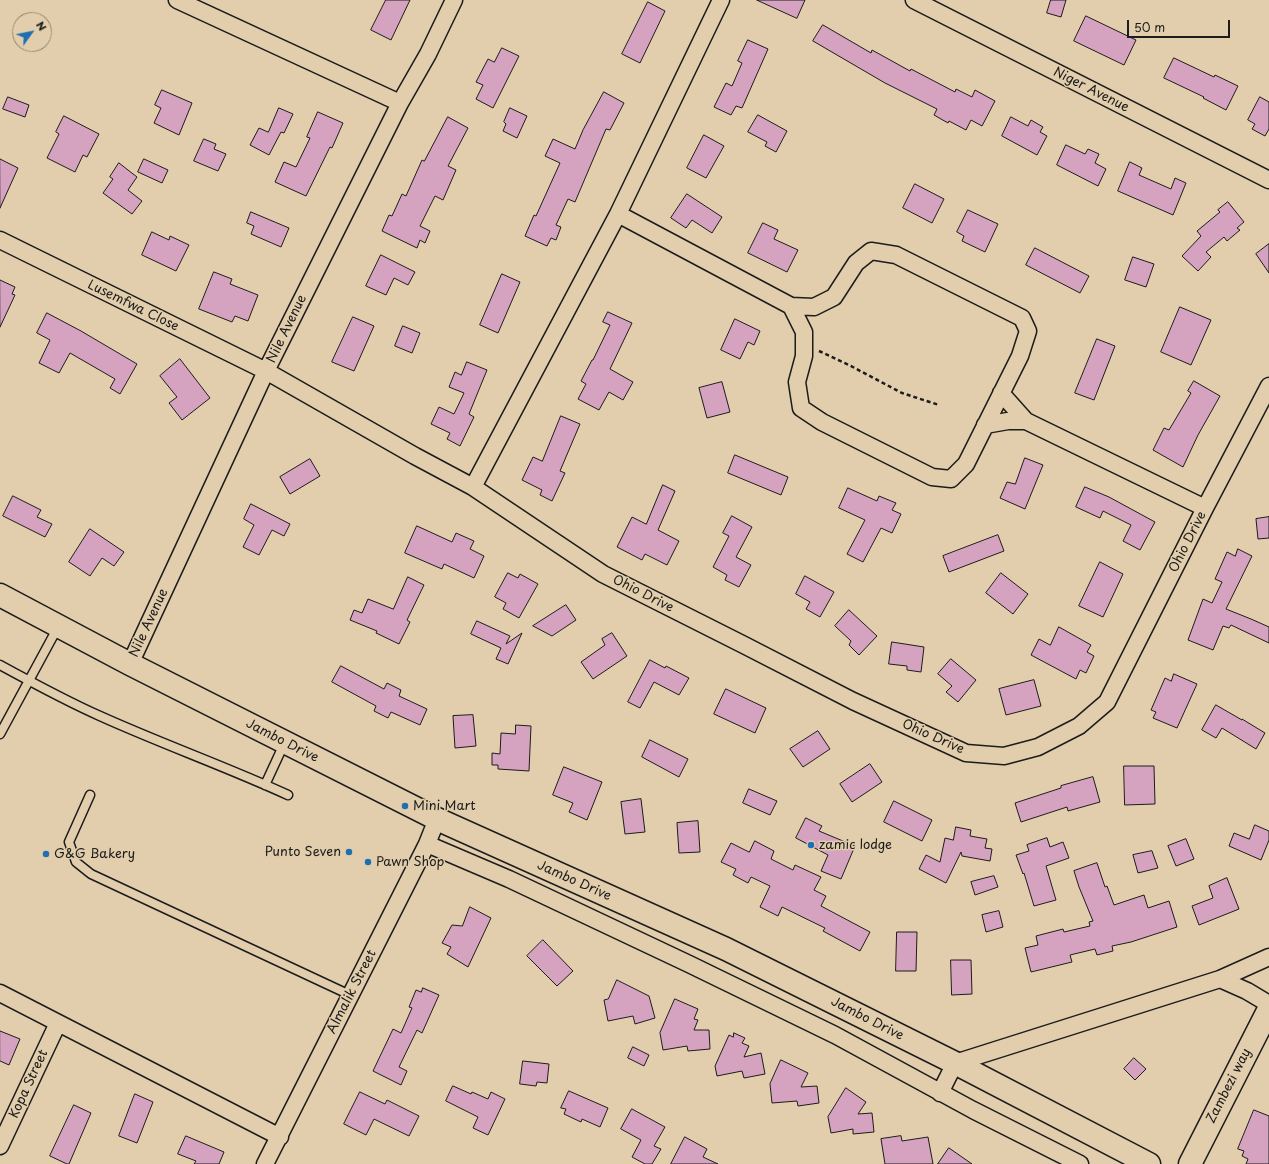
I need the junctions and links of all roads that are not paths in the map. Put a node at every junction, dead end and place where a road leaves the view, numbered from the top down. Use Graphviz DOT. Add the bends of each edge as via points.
graph roads {
  1 [pos="177,0"];
  2 [pos="454,0"];
  3 [pos="722,0"];
  4 [pos="914,0"];
  5 [pos="400,103"];
  6 [pos="1269,180"];
  7 [pos="618,214"];
  8 [pos="0,240"];
  9 [pos="791,306"];
  10 [pos="266,371"];
  11 [pos="1269,386"];
  12 [pos="1001,393"];
  13 [pos="1026,422"];
  14 [pos="985,425"];
  15 [pos="473,487"];
  16 [pos="1205,508"];
  17 [pos="0,595"];
  18 [pos="58,627"];
  19 [pos="130,664"];
  20 [pos="0,665"];
  21 [pos="28,681"];
  22 [pos="0,734"];
  23 [pos="284,743"];
  24 [pos="265,785"];
  25 [pos="90,795"];
  26 [pos="288,796"];
  27 [pos="438,819"];
  28 [pos="427,844"];
  29 [pos="1269,957"];
  30 [pos="1220,979"];
  31 [pos="0,993"];
  32 [pos="350,995"];
  33 [pos="1269,1004"];
  34 [pos="1269,1009"];
  35 [pos="58,1023"];
  36 [pos="955,1063"];
  37 [pos="940,1093"];
  38 [pos="280,1137"];
  39 [pos="0,1146"];
  40 [pos="266,1164"];
  41 [pos="1080,1164"];
  42 [pos="1149,1164"];
  43 [pos="1190,1164"];
  1 -- 5 [label="street"];
  2 -- 5 [label="street, Nile Avenue" via="428,54"];
  3 -- 7 [label="street"];
  4 -- 6 [label="street, Niger Avenue"];
  5 -- 10 [label="street, Nile Avenue"];
  7 -- 9 [label="street"];
  7 -- 15 [label="street"];
  8 -- 10 [label="street, Lusemfwa Close"];
  9 -- 12 [label="street" via="814,307 834,297 856,263 871,251 896,255 1022,318 1028,331 1020,356"];
  9 -- 14 [label="street" via="804,332 804,356 797,382 801,408 822,422 932,477 951,479 966,464"];
  10 -- 15 [label="street, Lusemfwa Close"];
  10 -- 19 [label="street, Nile Avenue"];
  11 -- 16 [label="street, Ohio Drive"];
  12 -- 13 [label="street"];
  12 -- 14 [label="street"];
  13 -- 14 [label="street" via="1008,421"];
  13 -- 16 [label="street"];
  15 -- 16 [label="street, Ohio Drive" via="603,574 853,701 966,753 1004,756 1038,747 1080,726 1107,702"];
  17 -- 18 [label="main road, Jambo Drive"];
  18 -- 19 [label="main road, Jambo Drive"];
  18 -- 21 [label="lane"];
  19 -- 23 [label="main road, Jambo Drive"];
  20 -- 21 [label="lane"];
  21 -- 22 [label="lane"];
  21 -- 24 [label="lane" via="100,716"];
  23 -- 24 [label="lane"];
  23 -- 27 [label="main road, Jambo Drive"];
  24 -- 26 [label="lane"];
  25 -- 32 [label="lane" via="69,842 76,862 91,874"];
  27 -- 28 [label="street, Almalik Street"];
  27 -- 36 [label="main road, Jambo Drive" via="726,949"];
  28 -- 32 [label="street, Almalik Street"];
  28 -- 37 [label="street, Jambo Drive" via="509,879 696,967 835,1035"];
  29 -- 30 [label="street"];
  30 -- 33 [label="street"];
  30 -- 36 [label="street"];
  31 -- 35 [label="street"];
  32 -- 38 [label="street, Almalik Street"];
  34 -- 43 [label="main road, Zambezi way"];
  35 -- 38 [label="street"];
  35 -- 39 [label="street, Kopa Street"];
  36 -- 37 [label="street"];
  36 -- 42 [label="main road, Jambo Drive"];
  37 -- 41 [label="street, Jambo Drive"];
  38 -- 40 [label="street, Almalik Street"];
}
